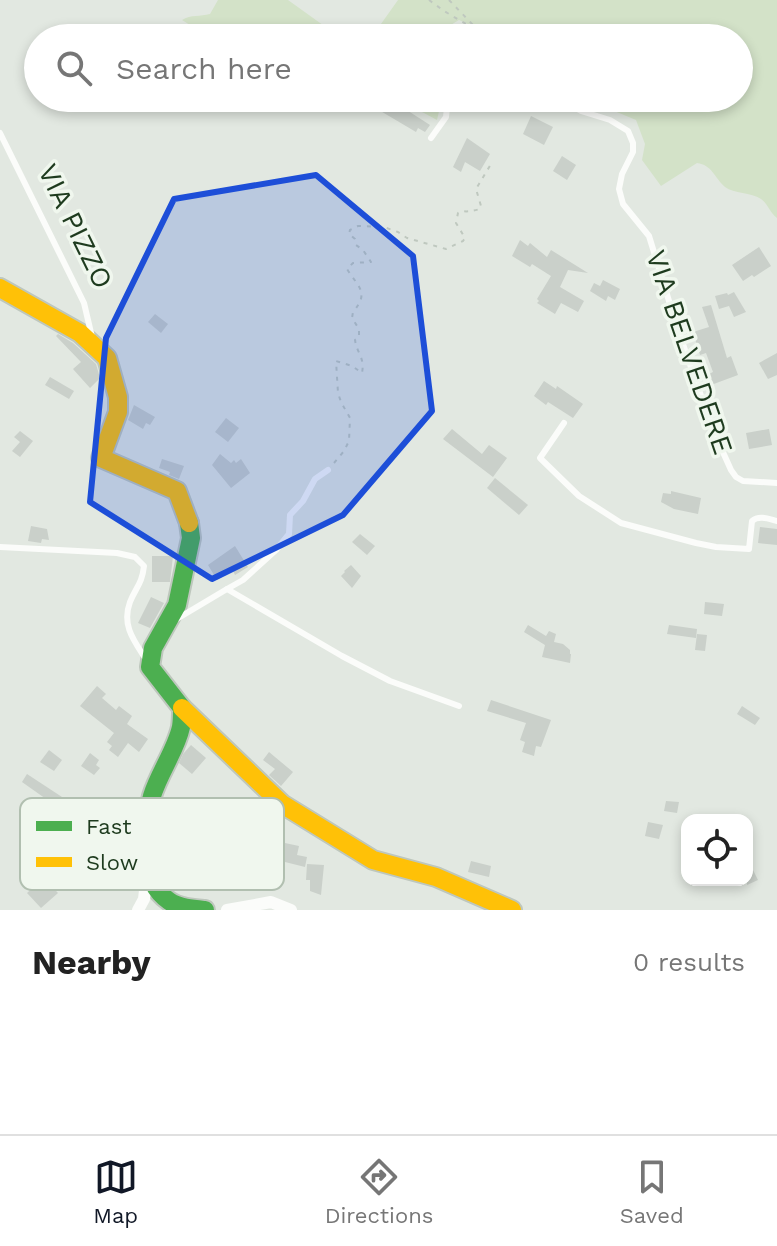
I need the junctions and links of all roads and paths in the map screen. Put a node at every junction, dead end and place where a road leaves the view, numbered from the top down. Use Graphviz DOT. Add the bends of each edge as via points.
graph roads {
  1 [pos="429,0"];
  2 [pos="449,0"];
  3 [pos="465,24"];
  4 [pos="472,24"];
  5 [pos="447,112"];
  6 [pos="584,112"];
  7 [pos="0,133"];
  8 [pos="431,138"];
  9 [pos="491,164"];
  10 [pos="0,288"];
  11 [pos="94,346"];
  12 [pos="564,423"];
  13 [pos="328,470"];
  14 [pos="777,483"];
  15 [pos="777,521"];
  16 [pos="0,547"];
  17 [pos="227,589"];
  18 [pos="165,626"];
  19 [pos="150,667"];
  20 [pos="459,706"];
  21 [pos="182,708"];
  22 [pos="152,798"];
  23 [pos="276,798"];
  24 [pos="284,805"];
  25 [pos="145,890"];
  26 [pos="158,890"];
  27 [pos="138,910"];
  28 [pos="205,910"];
  29 [pos="227,910"];
  30 [pos="291,910"];
  31 [pos="512,910"];
  1 -- 3 [label="path"];
  2 -- 4 [label="path"];
  5 -- 8 [label="lane"];
  6 -- 14 [label="lane, VIA BELVEDERE" via="628,131 633,143 619,189 623,204 649,236 696,384 731,470 743,481"];
  7 -- 11 [label="lane, VIA PIZZO" via="84,303"];
  9 -- 13 [label="path" via="476,189 480,209 458,213 456,223 465,238 452,248 384,227 350,230 371,262 353,263 347,269 362,293 352,318 359,329 355,340 363,368 362,373 336,361 341,402 350,418 349,441"];
  10 -- 11 [label="street, VIA PIZZO"];
  11 -- 18 [label="street, VIA PIZZO" via="107,358 118,397 118,412 101,458 177,491 188,517 186,563 177,605"];
  12 -- 15 [label="lane" via="540,458 579,496 621,523 696,543 749,549 752,521"];
  13 -- 17 [label="lane" via="315,479 290,515 289,534 276,550"];
  16 -- 19 [label="lane" via="135,557 144,566 126,623"];
  17 -- 18 [label="lane"];
  17 -- 20 [label="lane" via="390,681"];
  18 -- 19 [label="street, VIA PIZZO"];
  19 -- 21 [label="street"];
  21 -- 22 [label="street" via="181,727"];
  21 -- 23 [label="street"];
  24 -- 31 [label="street" via="373,860 436,877"];
  25 -- 27 [label="street"];
  26 -- 28 [label="street" via="169,901"];
  29 -- 30 [label="street" via="271,902"];
}
